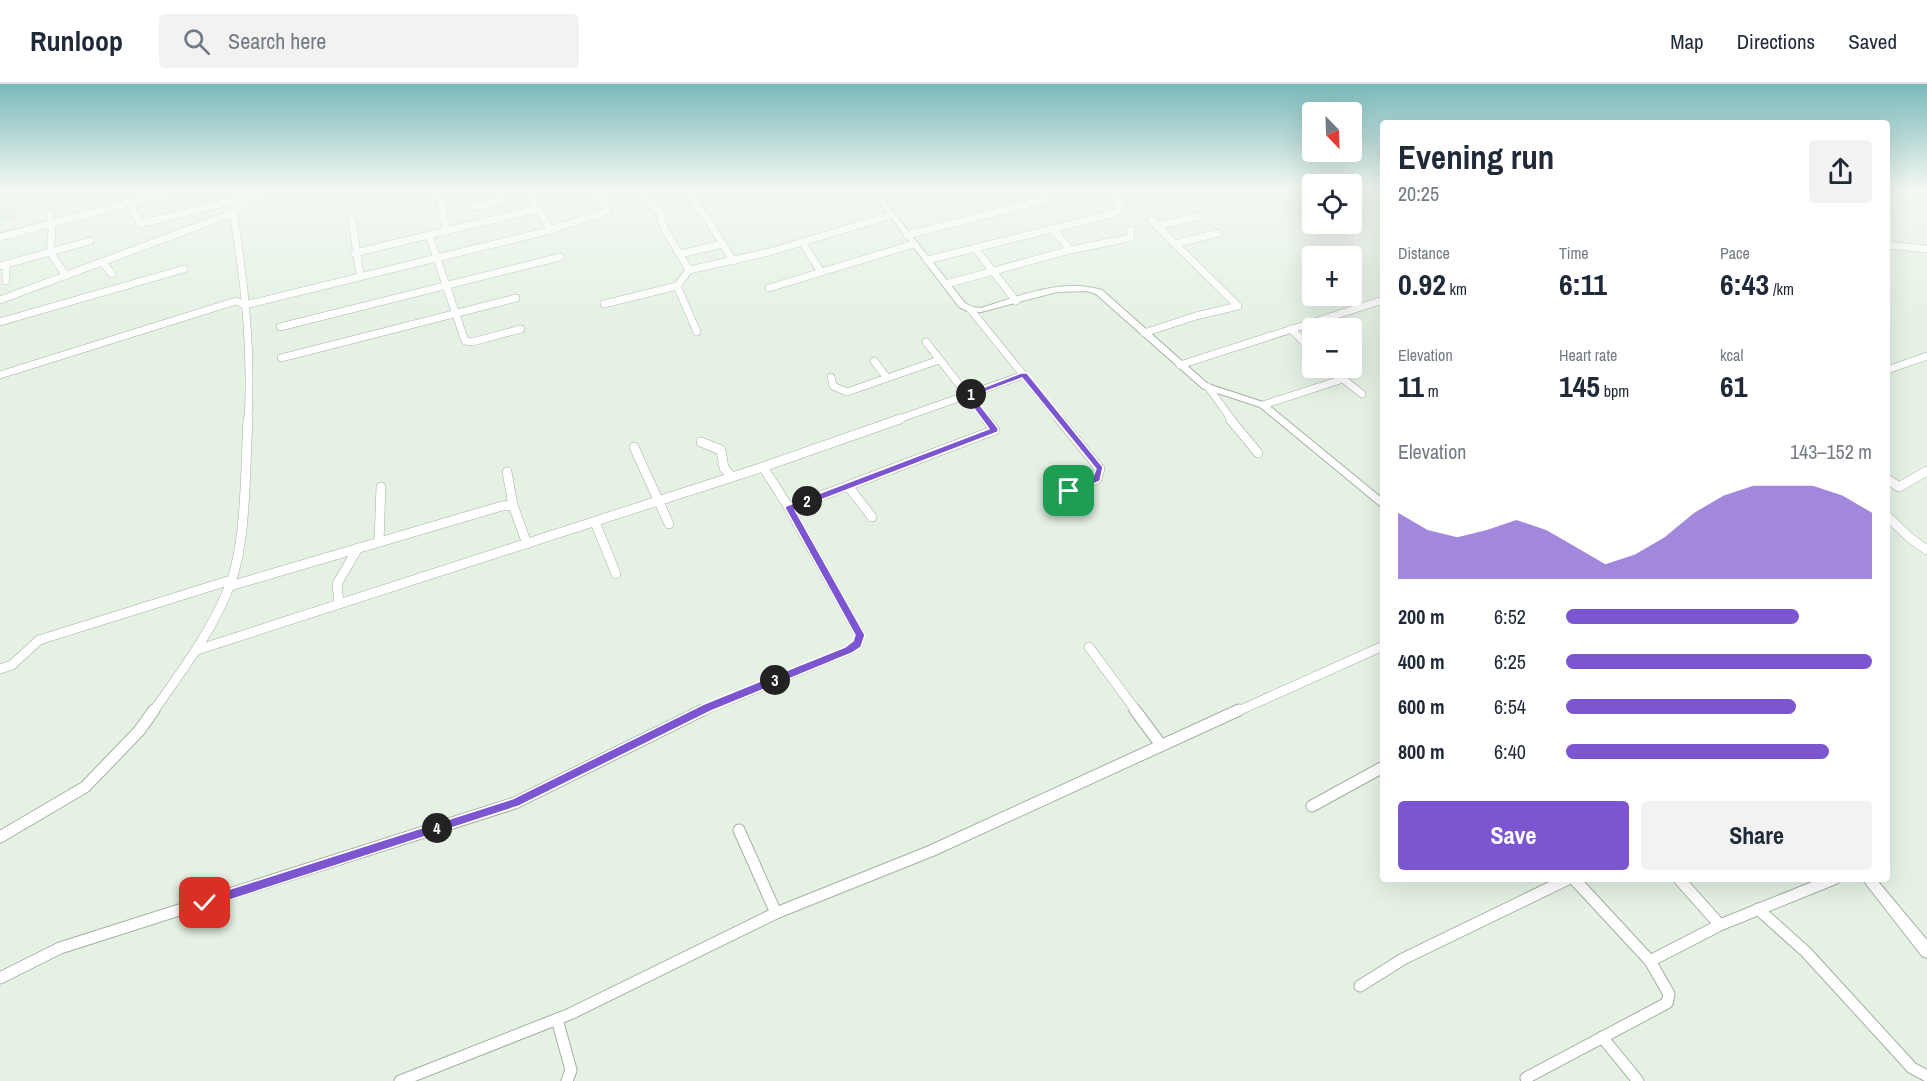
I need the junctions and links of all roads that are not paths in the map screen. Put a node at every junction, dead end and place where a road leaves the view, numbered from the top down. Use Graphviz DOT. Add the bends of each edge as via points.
graph roads {
  1 [pos="51,237"];
  2 [pos="170,237"];
  3 [pos="235,237"];
  4 [pos="356,237"];
  5 [pos="423,237"];
  6 [pos="429,237"];
  7 [pos="523,237"];
  8 [pos="669,237"];
  9 [pos="719,237"];
  10 [pos="820,237"];
  11 [pos="908,237"];
  12 [pos="1022,237"];
  13 [pos="1059,237"];
  14 [pos="1130,237"];
  15 [pos="1167,237"];
  16 [pos="1204,237"];
  17 [pos="90,241"];
  18 [pos="802,242"];
  19 [pos="723,244"];
  20 [pos="914,244"];
  21 [pos="1174,244"];
  22 [pos="1890,246"];
  23 [pos="975,248"];
  24 [pos="1927,249"];
  25 [pos="1070,250"];
  26 [pos="50,252"];
  27 [pos="354,253"];
  28 [pos="680,254"];
  29 [pos="436,257"];
  30 [pos="560,257"];
  31 [pos="927,260"];
  32 [pos="733,261"];
  33 [pos="102,262"];
  34 [pos="3,265"];
  35 [pos="184,270"];
  36 [pos="689,270"];
  37 [pos="993,271"];
  38 [pos="821,272"];
  39 [pos="112,274"];
  40 [pos="360,275"];
  41 [pos="66,276"];
  42 [pos="6,281"];
  43 [pos="945,284"];
  44 [pos="446,286"];
  45 [pos="677,286"];
  46 [pos="769,288"];
  47 [pos="516,298"];
  48 [pos="0,300"];
  49 [pos="1016,301"];
  50 [pos="1380,301"];
  51 [pos="604,304"];
  52 [pos="244,305"];
  53 [pos="970,309"];
  54 [pos="455,314"];
  55 [pos="0,322"];
  56 [pos="280,327"];
  57 [pos="521,329"];
  58 [pos="1291,329"];
  59 [pos="697,332"];
  60 [pos="1144,333"];
  61 [pos="1302,340"];
  62 [pos="926,342"];
  63 [pos="1927,356"];
  64 [pos="282,358"];
  65 [pos="939,360"];
  66 [pos="874,361"];
  67 [pos="1180,365"];
  68 [pos="1890,369"];
  69 [pos="0,375"];
  70 [pos="1024,375"];
  71 [pos="831,377"];
  72 [pos="887,378"];
  73 [pos="1343,379"];
  74 [pos="1208,387"];
  75 [pos="1362,394"];
  76 [pos="968,395"];
  77 [pos="1263,405"];
  78 [pos="701,442"];
  79 [pos="634,447"];
  80 [pos="1258,453"];
  81 [pos="763,467"];
  82 [pos="1927,471"];
  83 [pos="507,472"];
  84 [pos="732,477"];
  85 [pos="1890,481"];
  86 [pos="848,486"];
  87 [pos="381,487"];
  88 [pos="1069,491"];
  89 [pos="658,502"];
  90 [pos="1380,502"];
  91 [pos="513,505"];
  92 [pos="789,508"];
  93 [pos="872,517"];
  94 [pos="1890,519"];
  95 [pos="595,522"];
  96 [pos="669,524"];
  97 [pos="379,542"];
  98 [pos="527,544"];
  99 [pos="358,548"];
  100 [pos="1927,550"];
  101 [pos="616,574"];
  102 [pos="230,583"];
  103 [pos="339,604"];
  104 [pos="1089,647"];
  105 [pos="1380,647"];
  106 [pos="197,650"];
  107 [pos="0,669"];
  108 [pos="1161,745"];
  109 [pos="1380,769"];
  110 [pos="1312,806"];
  111 [pos="739,830"];
  112 [pos="0,837"];
  113 [pos="1562,882"];
  114 [pos="1577,882"];
  115 [pos="1682,882"];
  116 [pos="1826,882"];
  117 [pos="1870,882"];
  118 [pos="1758,909"];
  119 [pos="776,913"];
  120 [pos="1720,925"];
  121 [pos="1927,951"];
  122 [pos="1650,962"];
  123 [pos="0,978"];
  124 [pos="1360,986"];
  125 [pos="556,1019"];
  126 [pos="1602,1037"];
  127 [pos="1927,1076"];
  128 [pos="1526,1078"];
  129 [pos="400,1081"];
  130 [pos="567,1081"];
  131 [pos="1638,1081"];
  1 -- 26 [label="street"];
  2 -- 33 [label="street"];
  3 -- 52 [label="street"];
  4 -- 27 [label="street"];
  5 -- 27 [label="street"];
  6 -- 29 [label="street"];
  7 -- 29 [label="street"];
  8 -- 28 [label="street"];
  9 -- 19 [label="street"];
  10 -- 18 [label="street"];
  11 -- 20 [label="street"];
  12 -- 23 [label="street"];
  13 -- 25 [label="street"];
  14 -- 25 [label="street"];
  15 -- 21 [label="street"];
  16 -- 21 [label="street"];
  17 -- 26 [label="street"];
  18 -- 32 [label="street"];
  18 -- 38 [label="street"];
  19 -- 28 [label="street"];
  19 -- 32 [label="street"];
  20 -- 31 [label="street"];
  20 -- 38 [label="street"];
  21 -- 60 [label="street" via="1238,306"];
  22 -- 24 [label="street"];
  23 -- 31 [label="street"];
  23 -- 37 [label="street"];
  25 -- 37 [label="street"];
  26 -- 34 [label="street"];
  26 -- 41 [label="street"];
  27 -- 40 [label="street"];
  28 -- 36 [label="street"];
  29 -- 40 [label="street"];
  29 -- 44 [label="street"];
  30 -- 44 [label="street"];
  31 -- 43 [label="street"];
  32 -- 36 [label="street"];
  33 -- 39 [label="street"];
  33 -- 41 [label="street"];
  34 -- 42 [label="street"];
  35 -- 55 [label="street"];
  36 -- 45 [label="street"];
  37 -- 43 [label="street"];
  37 -- 49 [label="street"];
  38 -- 46 [label="street"];
  40 -- 52 [label="street"];
  41 -- 48 [label="street"];
  43 -- 53 [label="street"];
  44 -- 54 [label="street"];
  44 -- 56 [label="street"];
  45 -- 51 [label="street"];
  45 -- 59 [label="street"];
  47 -- 54 [label="street"];
  49 -- 53 [label="street"];
  49 -- 60 [label="street" via="1060,290 1092,288"];
  50 -- 58 [label="street"];
  52 -- 69 [label="street" via="236,301"];
  52 -- 102 [label="street" via="250,383 240,544"];
  53 -- 70 [label="street"];
  54 -- 57 [label="street" via="468,342"];
  54 -- 64 [label="street"];
  58 -- 61 [label="street"];
  58 -- 67 [label="street"];
  60 -- 67 [label="street"];
  62 -- 65 [label="street"];
  63 -- 68 [label="street"];
  65 -- 72 [label="street"];
  65 -- 76 [label="street"];
  66 -- 72 [label="street"];
  67 -- 74 [label="street"];
  70 -- 76 [label="street"];
  70 -- 88 [label="street" via="1100,469 1097,479"];
  71 -- 72 [label="street" via="833,386 848,392"];
  73 -- 75 [label="street"];
  73 -- 77 [label="street"];
  74 -- 77 [label="street"];
  74 -- 80 [label="street"];
  76 -- 81 [label="street"];
  76 -- 86 [label="street" via="995,430"];
  77 -- 90 [label="street"];
  78 -- 84 [label="street" via="721,450 724,468"];
  79 -- 89 [label="street"];
  81 -- 84 [label="street"];
  81 -- 92 [label="street"];
  82 -- 85 [label="street" via="1899,487"];
  83 -- 91 [label="street"];
  84 -- 89 [label="street"];
  86 -- 92 [label="street"];
  86 -- 93 [label="street"];
  87 -- 97 [label="street"];
  89 -- 95 [label="street"];
  89 -- 96 [label="street"];
  91 -- 97 [label="street"];
  91 -- 98 [label="street"];
  92 -- 123 [label="street" via="860,635 849,650 708,708 515,803 60,948"];
  94 -- 100 [label="street"];
  95 -- 98 [label="street"];
  95 -- 101 [label="street"];
  97 -- 99 [label="street"];
  98 -- 103 [label="street"];
  99 -- 102 [label="street"];
  99 -- 103 [label="street" via="337,584"];
  102 -- 106 [label="street"];
  102 -- 107 [label="street" via="39,640 12,664"];
  103 -- 106 [label="street"];
  104 -- 108 [label="street"];
  105 -- 108 [label="street"];
  106 -- 112 [label="street" via="139,731 85,788"];
  108 -- 119 [label="street" via="931,851"];
  109 -- 110 [label="street"];
  111 -- 119 [label="street"];
  113 -- 124 [label="street" via="1403,959"];
  114 -- 122 [label="street"];
  115 -- 120 [label="street"];
  116 -- 118 [label="street"];
  117 -- 121 [label="street"];
  118 -- 120 [label="street"];
  118 -- 127 [label="street" via="1806,952 1912,1068"];
  119 -- 125 [label="street"];
  120 -- 122 [label="street"];
  122 -- 126 [label="street" via="1669,994 1667,1003"];
  125 -- 129 [label="street"];
  125 -- 130 [label="street" via="571,1070"];
  126 -- 128 [label="street"];
  126 -- 131 [label="street"];
}
